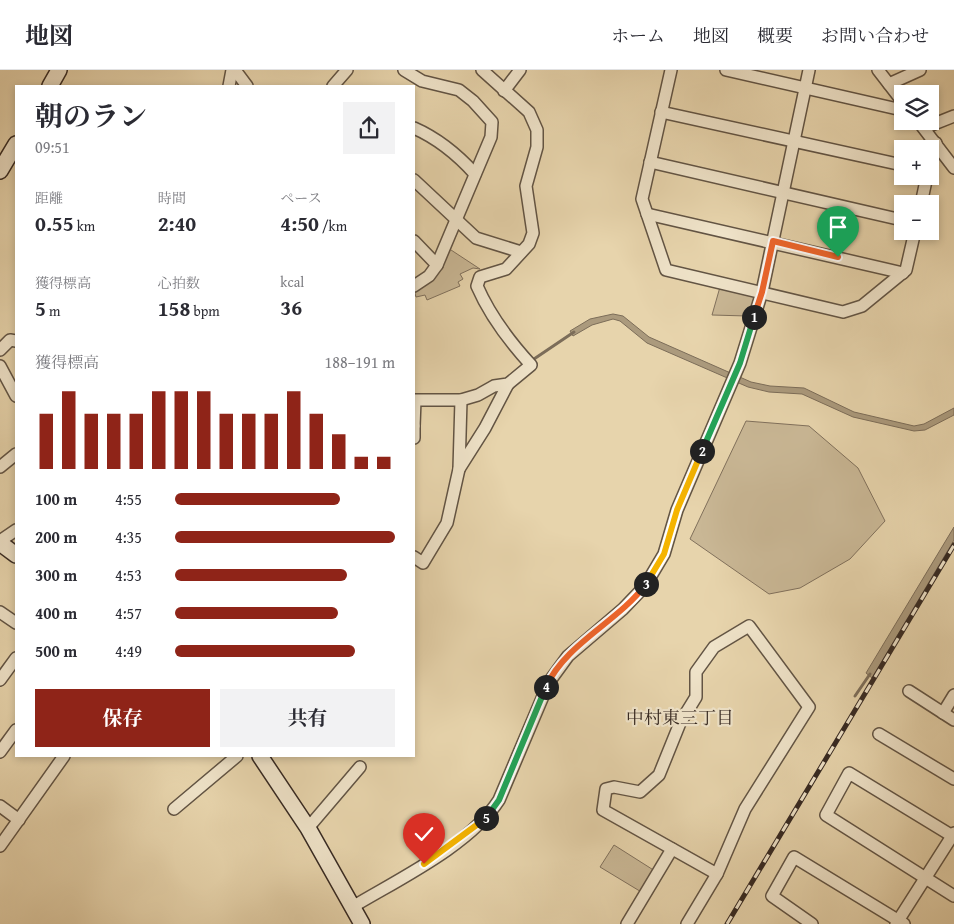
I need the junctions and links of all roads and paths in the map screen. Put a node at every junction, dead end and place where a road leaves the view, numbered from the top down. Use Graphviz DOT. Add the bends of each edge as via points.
graph roads {
  1 [pos="59,70"];
  2 [pos="233,70"];
  3 [pos="347,70"];
  4 [pos="404,70"];
  5 [pos="482,70"];
  6 [pos="520,70"];
  7 [pos="671,70"];
  8 [pos="726,70"];
  9 [pos="809,70"];
  10 [pos="878,70"];
  11 [pos="920,70"];
  12 [pos="339,84"];
  13 [pos="889,84"];
  14 [pos="51,85"];
  15 [pos="229,85"];
  16 [pos="246,85"];
  17 [pos="805,86"];
  18 [pos="504,91"];
  19 [pos="894,91"];
  20 [pos="894,108"];
  21 [pos="661,112"];
  22 [pos="954,116"];
  23 [pos="939,120"];
  24 [pos="415,128"];
  25 [pos="925,130"];
  26 [pos="794,140"];
  27 [pos="934,140"];
  28 [pos="15,147"];
  29 [pos="939,147"];
  30 [pos="650,162"];
  31 [pos="894,163"];
  32 [pos="8,165"];
  33 [pos="954,168"];
  34 [pos="475,174"];
  35 [pos="415,181"];
  36 [pos="783,192"];
  37 [pos="647,214"];
  38 [pos="894,218"];
  39 [pos="456,220"];
  40 [pos="913,240"];
  41 [pos="773,241"];
  42 [pos="415,242"];
  43 [pos="521,252"];
  44 [pos="437,265"];
  45 [pos="903,273"];
  46 [pos="415,285"];
  47 [pos="762,292"];
  48 [pos="15,341"];
  49 [pos="0,350"];
  50 [pos="0,366"];
  51 [pos="508,384"];
  52 [pos="15,394"];
  53 [pos="415,400"];
  54 [pos="461,400"];
  55 [pos="15,455"];
  56 [pos="0,467"];
  57 [pos="459,469"];
  58 [pos="15,531"];
  59 [pos="0,542"];
  60 [pos="15,554"];
  61 [pos="415,558"];
  62 [pos="0,612"];
  63 [pos="15,622"];
  64 [pos="15,659"];
  65 [pos="0,680"];
  66 [pos="909,691"];
  67 [pos="954,695"];
  68 [pos="943,714"];
  69 [pos="954,720"];
  70 [pos="15,731"];
  71 [pos="879,734"];
  72 [pos="0,752"];
  73 [pos="63,757"];
  74 [pos="236,757"];
  75 [pos="261,757"];
  76 [pos="360,767"];
  77 [pos="954,780"];
  78 [pos="0,806"];
  79 [pos="174,809"];
  80 [pos="19,820"];
  81 [pos="308,828"];
  82 [pos="953,835"];
  83 [pos="0,846"];
  84 [pos="672,849"];
  85 [pos="717,874"];
  86 [pos="925,878"];
  87 [pos="954,896"];
  88 [pos="354,906"];
  89 [pos="900,923"];
  90 [pos="362,924"];
  91 [pos="627,924"];
  92 [pos="686,924"];
  93 [pos="812,924"];
  1 -- 14 [label="street"];
  2 -- 15 [label="street"];
  2 -- 16 [label="street"];
  3 -- 12 [label="street"];
  4 -- 34 [label="street" via="422,81 458,90 492,122 491,137"];
  5 -- 18 [label="street"];
  6 -- 18 [label="street"];
  7 -- 21 [label="street"];
  8 -- 17 [label="street"];
  9 -- 17 [label="street"];
  10 -- 13 [label="street"];
  11 -- 13 [label="street"];
  13 -- 19 [label="street"];
  17 -- 20 [label="street"];
  17 -- 26 [label="street"];
  18 -- 43 [label="street" via="529,112 537,130 537,147 526,186 533,233"];
  21 -- 26 [label="street"];
  21 -- 30 [label="street"];
  22 -- 23 [label="street"];
  24 -- 34 [label="street" via="448,147"];
  25 -- 27 [label="street"];
  26 -- 31 [label="street"];
  26 -- 36 [label="street"];
  28 -- 32 [label="street"];
  29 -- 33 [label="street"];
  30 -- 36 [label="street"];
  30 -- 37 [label="street" via="642,199"];
  34 -- 39 [label="street"];
  35 -- 39 [label="street"];
  36 -- 38 [label="street"];
  36 -- 41 [label="street"];
  37 -- 41 [label="street"];
  37 -- 47 [label="street" via="666,270"];
  39 -- 43 [label="street" via="476,238"];
  39 -- 44 [label="street"];
  40 -- 45 [label="street"];
  41 -- 45 [label="street"];
  41 -- 47 [label="street"];
  42 -- 44 [label="street"];
  43 -- 51 [label="street" via="506,269 480,277 477,286 511,344 531,365"];
  44 -- 46 [label="street"];
  45 -- 47 [label="street" via="862,306 843,312"];
  47 -- 88 [label="street" via="740,363 677,510 664,554 645,586 568,656 549,682 499,800 489,815 424,864"];
  48 -- 49 [label="street" via="10,340"];
  50 -- 52 [label="street"];
  51 -- 54 [label="street" via="494,386"];
  51 -- 57 [label="street"];
  53 -- 54 [label="street"];
  54 -- 57 [label="street"];
  55 -- 56 [label="street"];
  57 -- 61 [label="street" via="447,523 424,563"];
  58 -- 59 [label="street"];
  59 -- 60 [label="street"];
  62 -- 63 [label="street"];
  64 -- 65 [label="street"];
  66 -- 68 [label="street"];
  67 -- 68 [label="street"];
  68 -- 69 [label="street"];
  70 -- 72 [label="street"];
  71 -- 77 [label="street"];
  73 -- 80 [label="street"];
  74 -- 79 [label="street"];
  75 -- 81 [label="street"];
  76 -- 81 [label="street"];
  78 -- 80 [label="street"];
  80 -- 83 [label="street"];
  81 -- 88 [label="street"];
  82 -- 86 [label="street"];
  82 -- 86 [label="street" via="849,773 826,815"];
  84 -- 85 [label="street"];
  84 -- 85 [label="street" via="603,810 606,789 614,787 640,792 659,775 680,723 696,697 696,672 714,646 748,626 809,707 745,809"];
  84 -- 91 [label="street"];
  85 -- 92 [label="street"];
  86 -- 87 [label="street"];
  86 -- 89 [label="street"];
  88 -- 90 [label="street"];
  89 -- 93 [label="street" via="794,857 772,896"];
}
